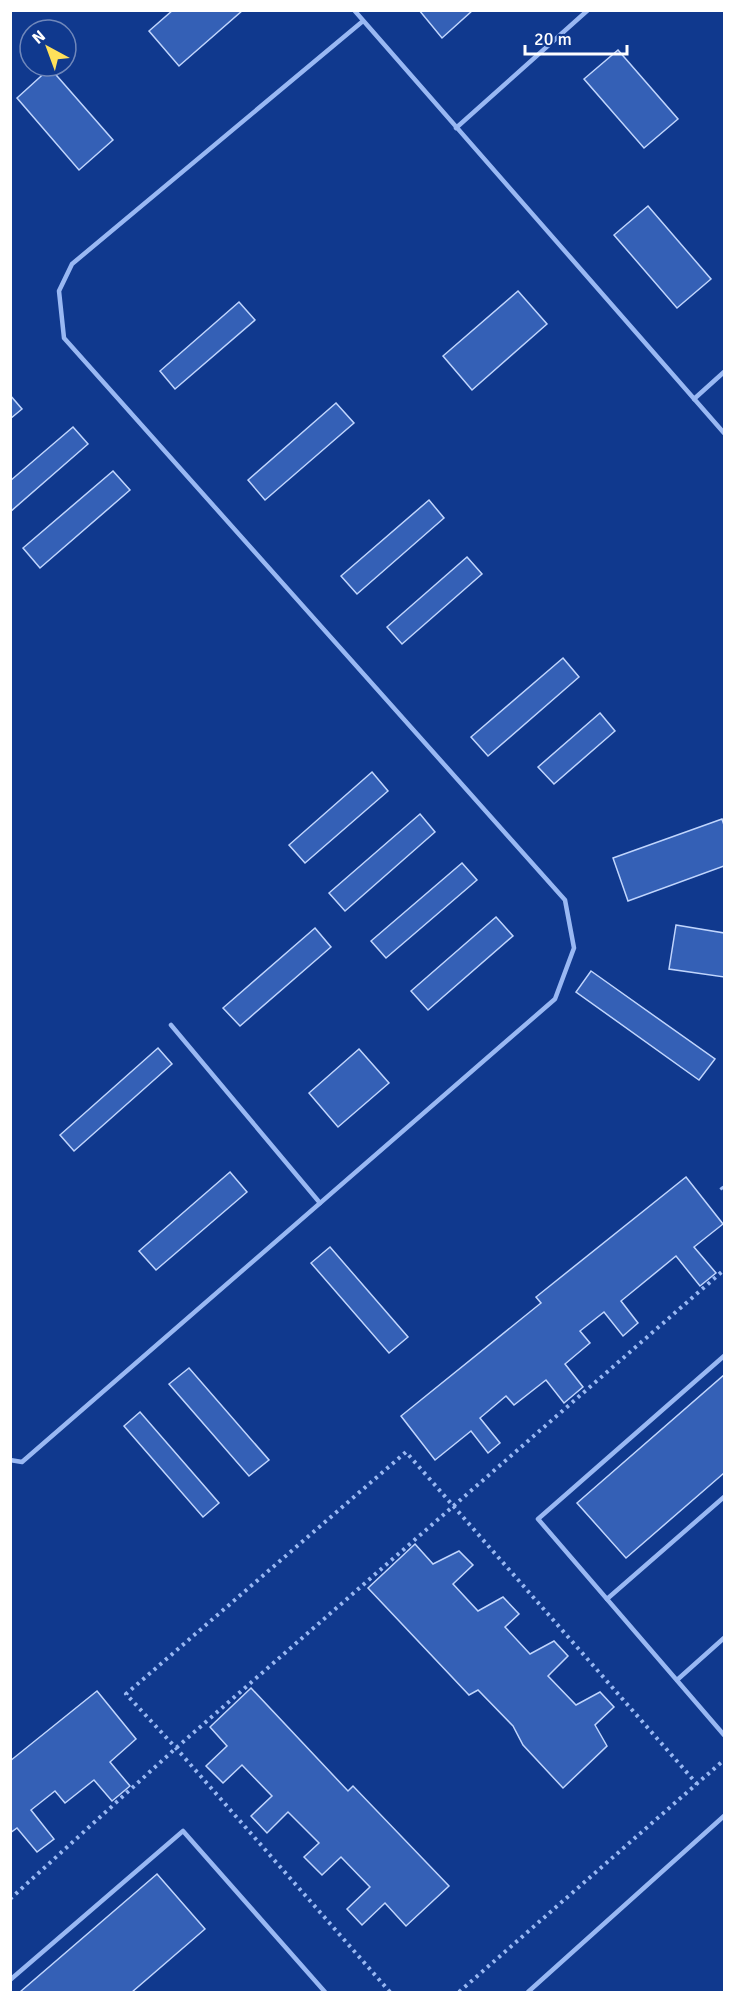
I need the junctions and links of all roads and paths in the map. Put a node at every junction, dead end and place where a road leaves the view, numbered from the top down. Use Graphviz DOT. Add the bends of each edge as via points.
graph roads {
  1 [pos="354,10"];
  2 [pos="588,10"];
  3 [pos="363,21"];
  4 [pos="456,128"];
  5 [pos="724,372"];
  6 [pos="694,399"];
  7 [pos="724,433"];
  8 [pos="171,1025"];
  9 [pos="320,1203"];
  10 [pos="724,1270"];
  11 [pos="724,1356"];
  12 [pos="10,1460"];
  13 [pos="724,1497"];
  14 [pos="454,1506"];
  15 [pos="607,1599"];
  16 [pos="724,1638"];
  17 [pos="677,1680"];
  18 [pos="724,1735"];
  19 [pos="177,1748"];
  20 [pos="724,1760"];
  21 [pos="697,1784"];
  22 [pos="724,1816"];
  23 [pos="10,1899"];
  24 [pos="10,1980"];
  25 [pos="325,1992"];
  26 [pos="390,1992"];
  27 [pos="459,1992"];
  28 [pos="528,1992"];
  1 -- 3 [label="lane"];
  2 -- 4 [label="lane"];
  3 -- 4 [label="lane"];
  3 -- 9 [label="lane" via="72,264 59,291 64,338 566,900 574,948 555,999"];
  4 -- 6 [label="lane"];
  5 -- 6 [label="lane"];
  6 -- 7 [label="lane"];
  8 -- 9 [label="lane"];
  9 -- 12 [label="lane" via="21,1462"];
  10 -- 14 [label="path"];
  11 -- 15 [label="lane" via="538,1519"];
  13 -- 15 [label="lane"];
  14 -- 19 [label="path"];
  14 -- 19 [label="path" via="406,1452 126,1694"];
  14 -- 21 [label="path"];
  15 -- 17 [label="lane"];
  16 -- 17 [label="lane"];
  17 -- 18 [label="lane"];
  19 -- 23 [label="path"];
  19 -- 26 [label="path"];
  20 -- 21 [label="path"];
  21 -- 27 [label="path"];
  22 -- 28 [label="lane"];
  24 -- 25 [label="lane" via="183,1831"];
}
